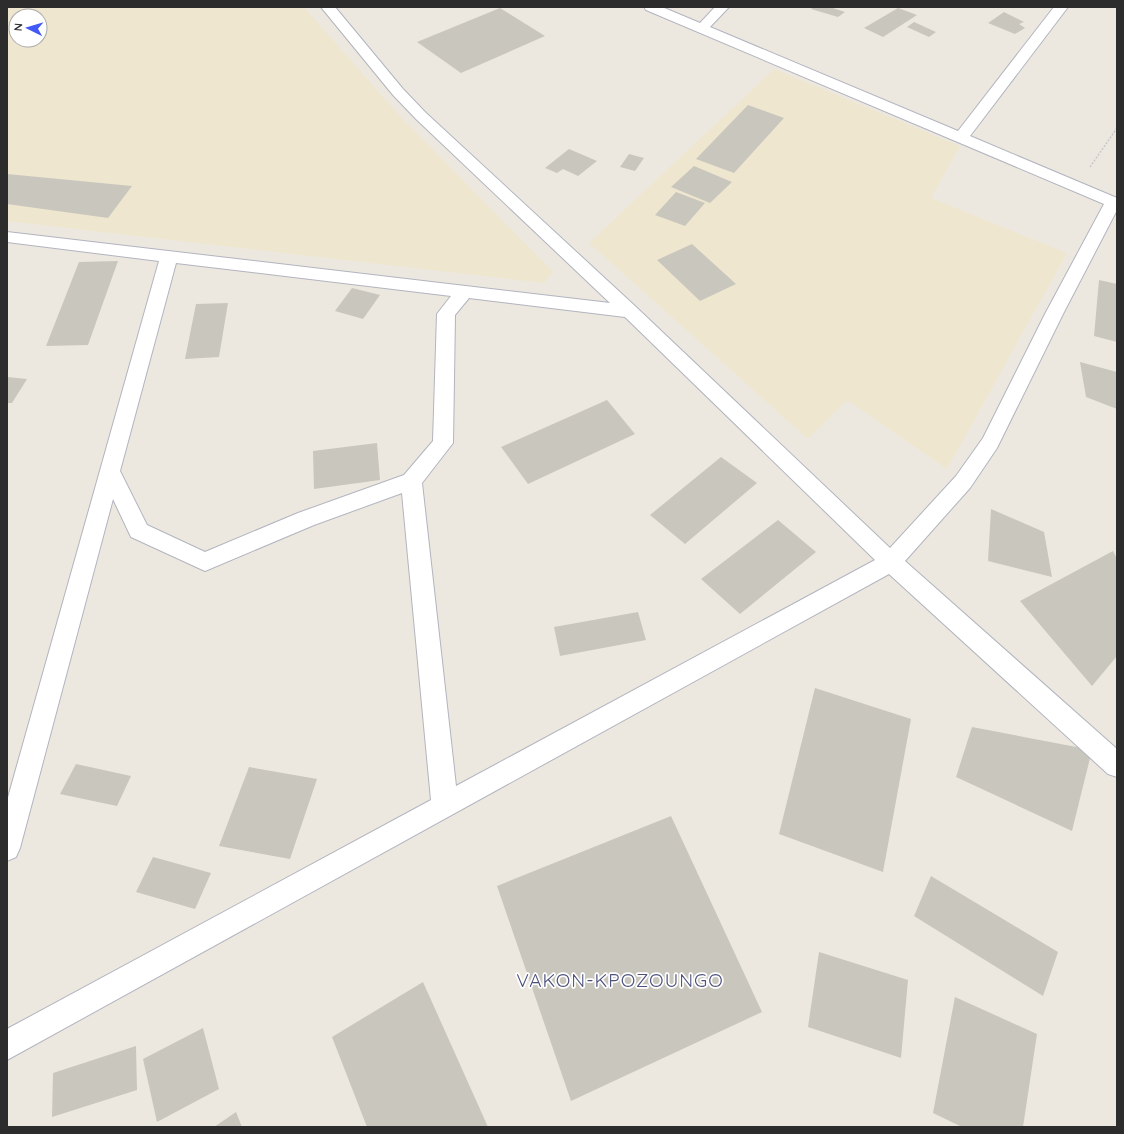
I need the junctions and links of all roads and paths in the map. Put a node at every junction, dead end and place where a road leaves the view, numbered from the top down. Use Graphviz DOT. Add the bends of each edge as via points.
graph roads {
  1 [pos="328,7"];
  2 [pos="651,7"];
  3 [pos="722,7"];
  4 [pos="1061,7"];
  5 [pos="702,28"];
  6 [pos="1117,128"];
  7 [pos="961,138"];
  8 [pos="1077,187"];
  9 [pos="1115,203"];
  10 [pos="7,237"];
  11 [pos="169,256"];
  12 [pos="465,291"];
  13 [pos="630,311"];
  14 [pos="110,471"];
  15 [pos="410,481"];
  16 [pos="891,562"];
  17 [pos="1117,765"];
  18 [pos="445,806"];
  19 [pos="7,848"];
  20 [pos="7,1045"];
  1 -- 13 [label="street" via="421,116"];
  2 -- 5 [label="street"];
  3 -- 5 [label="street"];
  4 -- 7 [label="street"];
  5 -- 7 [label="street"];
  6 -- 8 [label="path"];
  7 -- 8 [label="street"];
  8 -- 9 [label="street"];
  9 -- 16 [label="street" via="1054,314 990,443 963,482"];
  10 -- 11 [label="street"];
  11 -- 12 [label="street"];
  11 -- 14 [label="street"];
  12 -- 13 [label="street"];
  12 -- 15 [label="street" via="446,314 443,443"];
  13 -- 16 [label="street"];
  14 -- 15 [label="street" via="139,531 205,562 306,519"];
  14 -- 19 [label="street"];
  15 -- 18 [label="street"];
  16 -- 17 [label="street"];
  16 -- 18 [label="street"];
  18 -- 20 [label="street"];
}
